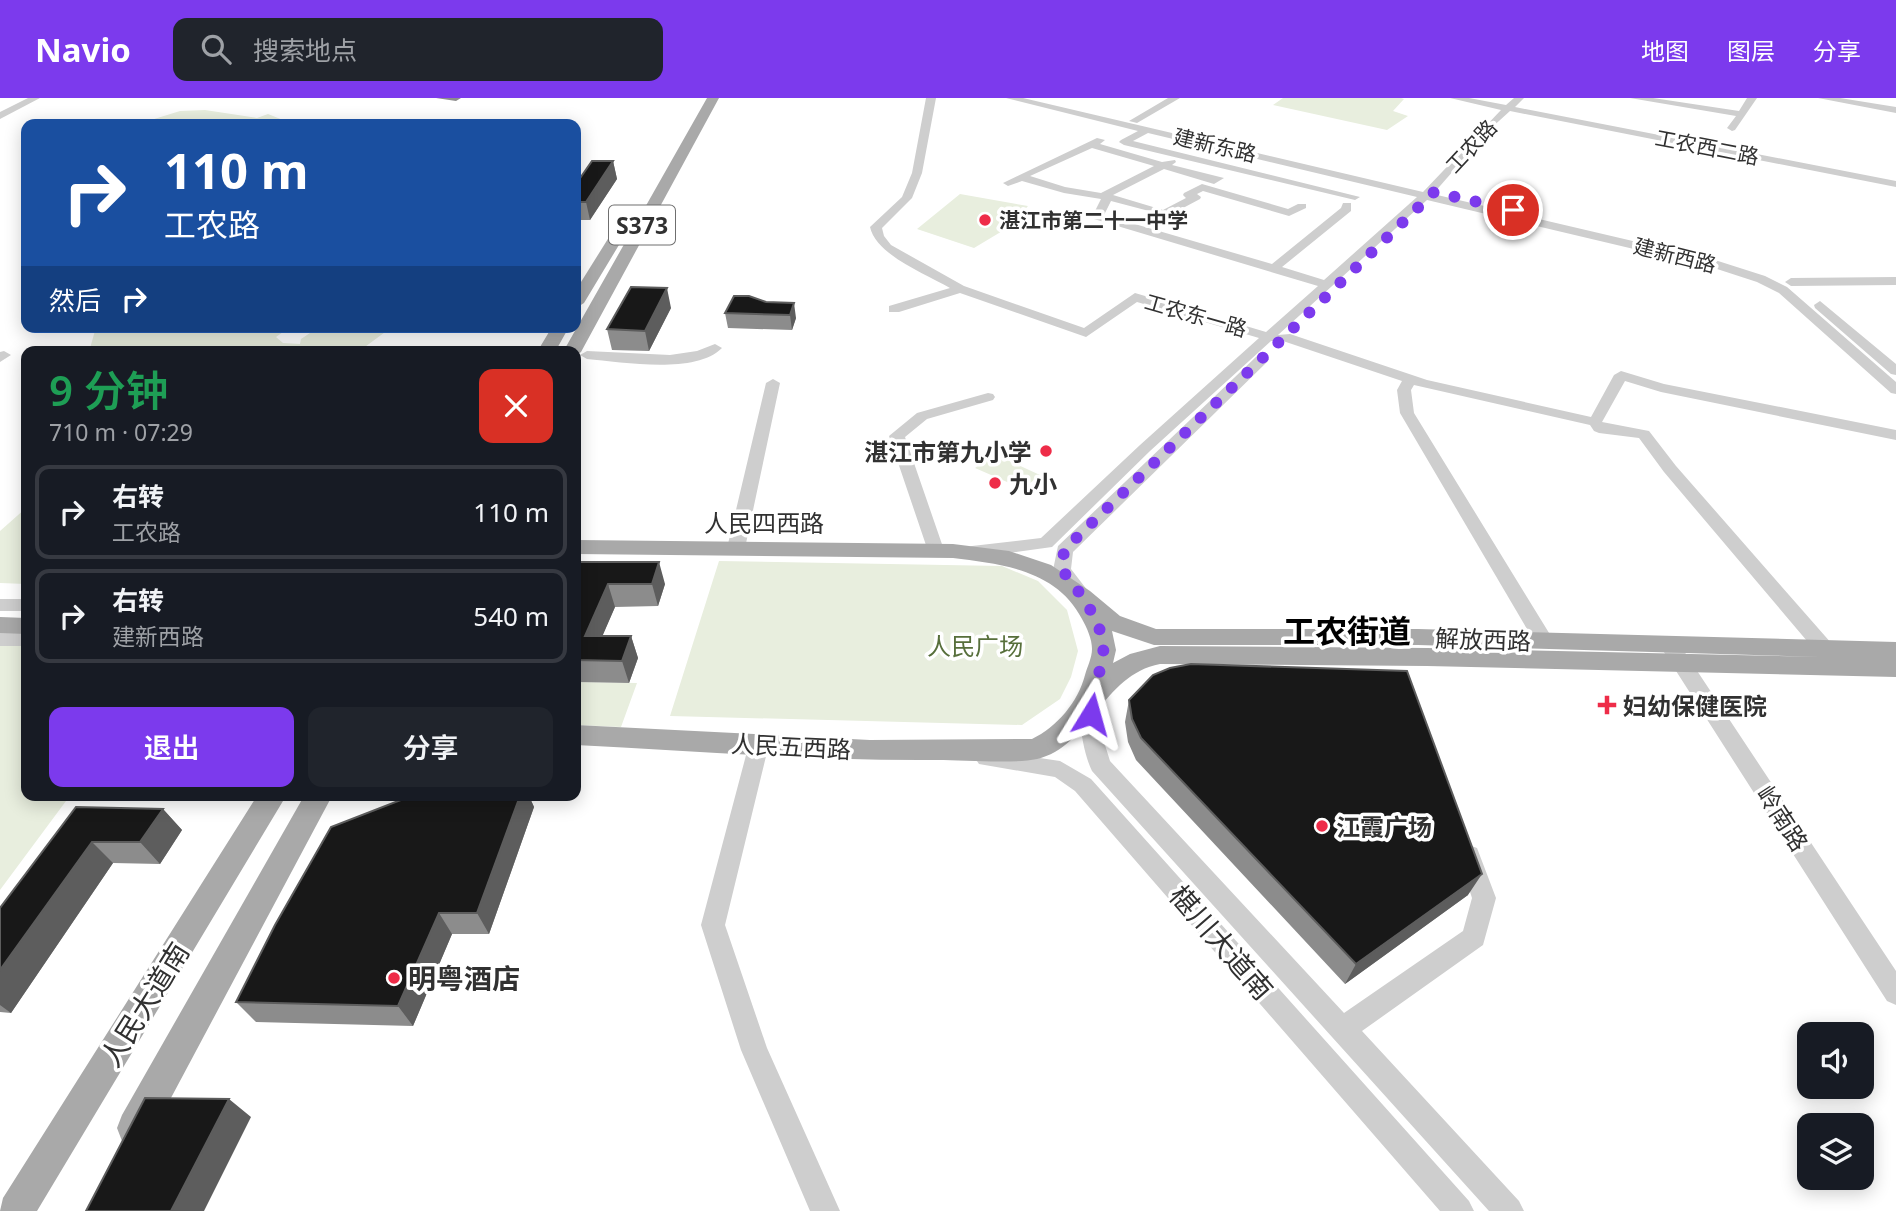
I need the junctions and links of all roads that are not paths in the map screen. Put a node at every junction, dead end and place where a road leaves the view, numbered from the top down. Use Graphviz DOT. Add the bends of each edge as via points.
graph roads {
  1 [pos="35,98"];
  2 [pos="699,98"];
  3 [pos="713,98"];
  4 [pos="932,98"];
  5 [pos="1012,98"];
  6 [pos="1027,98"];
  7 [pos="1175,98"];
  8 [pos="1455,98"];
  9 [pos="1531,98"];
  10 [pos="1635,98"];
  11 [pos="1752,98"];
  12 [pos="1823,98"];
  13 [pos="0,106"];
  14 [pos="1515,106"];
  15 [pos="15,108"];
  16 [pos="1896,110"];
  17 [pos="1742,114"];
  18 [pos="0,116"];
  19 [pos="1134,121"];
  20 [pos="1732,128"];
  21 [pos="1149,129"];
  22 [pos="1124,142"];
  23 [pos="1090,144"];
  24 [pos="1180,155"];
  25 [pos="1167,166"];
  26 [pos="1231,170"];
  27 [pos="1021,177"];
  28 [pos="1214,181"];
  29 [pos="1281,182"];
  30 [pos="1008,183"];
  31 [pos="1896,184"];
  32 [pos="1199,192"];
  33 [pos="1427,192"];
  34 [pos="1106,196"];
  35 [pos="1315,197"];
  36 [pos="1348,205"];
  37 [pos="1302,206"];
  38 [pos="1273,269"];
  39 [pos="1896,281"];
  40 [pos="1791,282"];
  41 [pos="1326,284"];
  42 [pos="960,289"];
  43 [pos="581,295"];
  44 [pos="894,309"];
  45 [pos="1279,338"];
  46 [pos="715,348"];
  47 [pos="581,352"];
  48 [pos="581,354"];
  49 [pos="1896,371"];
  50 [pos="1410,379"];
  51 [pos="773,383"];
  52 [pos="1896,390"];
  53 [pos="988,397"];
  54 [pos="1595,422"];
  55 [pos="1896,435"];
  56 [pos="581,547"];
  57 [pos="736,548"];
  58 [pos="953,551"];
  59 [pos="1082,596"];
  60 [pos="0,605"];
  61 [pos="21,605"];
  62 [pos="0,612"];
  63 [pos="21,612"];
  64 [pos="0,625"];
  65 [pos="21,626"];
  66 [pos="0,639"];
  67 [pos="21,639"];
  68 [pos="1544,641"];
  69 [pos="1825,649"];
  70 [pos="1896,651"];
  71 [pos="1676,654"];
  72 [pos="1399,656"];
  73 [pos="1896,668"];
  74 [pos="1408,682"];
  75 [pos="1092,697"];
  76 [pos="581,735"];
  77 [pos="759,744"];
  78 [pos="870,750"];
  79 [pos="1007,751"];
  80 [pos="269,801"];
  81 [pos="315,801"];
  82 [pos="1462,834"];
  83 [pos="1896,993"];
  84 [pos="1342,1030"];
  85 [pos="120,1155"];
  86 [pos="16,1211"];
  87 [pos="825,1211"];
  88 [pos="1459,1211"];
  89 [pos="1509,1211"];
  1 -- 15 [label="street"];
  2 -- 43 [label="main road, S373"];
  3 -- 47 [label="main road, S373"];
  4 -- 42 [label="street" via="917,173 907,198 876,227 887,247"];
  5 -- 21 [label="street, 建新东路"];
  6 -- 19 [label="street, 建新东路"];
  7 -- 19 [label="street"];
  8 -- 14 [label="street, 工农西二路"];
  9 -- 14 [label="street, 工农路"];
  10 -- 17 [label="street"];
  11 -- 17 [label="street"];
  12 -- 16 [label="street"];
  13 -- 15 [label="street"];
  14 -- 31 [label="street, 工农西二路"];
  14 -- 33 [label="street, 工农路"];
  15 -- 18 [label="street"];
  17 -- 20 [label="street"];
  19 -- 33 [label="street, 建新东路"];
  21 -- 22 [label="street"];
  21 -- 33 [label="street, 建新东路"];
  22 -- 23 [label="street" via="1104,138"];
  22 -- 24 [label="street"];
  23 -- 25 [label="street"];
  23 -- 27 [label="street"];
  24 -- 25 [label="street"];
  24 -- 26 [label="street"];
  25 -- 28 [label="street"];
  25 -- 34 [label="street"];
  26 -- 28 [label="street"];
  26 -- 29 [label="street"];
  27 -- 30 [label="street"];
  27 -- 34 [label="street"];
  28 -- 32 [label="street"];
  28 -- 37 [label="street"];
  29 -- 35 [label="street" via="1275,186"];
  29 -- 36 [label="street" via="1355,197"];
  32 -- 34 [label="street" via="1164,214"];
  32 -- 37 [label="street" via="1277,220"];
  33 -- 40 [label="street, 建新西路" via="1723,259"];
  33 -- 41 [label="street, 工农路"];
  33 -- 45 [label="street, 工农路"];
  33 -- 52 [label="street, 建新西路" via="1761,279 1783,290"];
  34 -- 38 [label="street" via="1098,217"];
  35 -- 36 [label="street"];
  35 -- 37 [label="street"];
  36 -- 38 [label="street"];
  38 -- 41 [label="street"];
  39 -- 40 [label="street"];
  40 -- 49 [label="street, 建新西路"];
  41 -- 45 [label="street, 工农路"];
  42 -- 44 [label="street"];
  42 -- 45 [label="street, 工农东一路" via="1086,333 1135,297"];
  45 -- 50 [label="street"];
  45 -- 58 [label="street, 工农路" via="1145,448 1046,543"];
  45 -- 59 [label="street, 工农路" via="1064,550 1062,570"];
  46 -- 48 [label="street" via="682,359"];
  50 -- 54 [label="street"];
  50 -- 68 [label="street" via="1404,390 1407,413"];
  51 -- 57 [label="street"];
  53 -- 58 [label="street" via="922,416 897,436"];
  54 -- 55 [label="street" via="1621,375 1661,388"];
  54 -- 69 [label="street" via="1599,428 1644,434"];
  56 -- 57 [label="main road, 人民四西路"];
  57 -- 58 [label="main road, 人民四西路"];
  58 -- 59 [label="main road, 人民四西路" via="1009,558 1043,570"];
  59 -- 68 [label="main road, 解放西路" via="1112,622 1154,636"];
  59 -- 75 [label="main road" via="1104,650"];
  60 -- 61 [label="street"];
  62 -- 63 [label="main road"];
  64 -- 65 [label="main road"];
  66 -- 67 [label="street"];
  68 -- 71 [label="main road, 解放西路"];
  69 -- 70 [label="main road, 解放西路"];
  69 -- 71 [label="main road, 解放西路"];
  71 -- 72 [label="main road, 解放西路"];
  71 -- 73 [label="main road, 解放西路"];
  71 -- 83 [label="street, 岭南路"];
  72 -- 74 [label="street"];
  72 -- 75 [label="main road, 解放西路" via="1160,655 1124,665"];
  75 -- 79 [label="main road, 解放西路" via="1056,739 1035,749"];
  75 -- 84 [label="street, 椹川大道南" via="1091,732 1100,765"];
  76 -- 77 [label="main road, 人民五西路"];
  77 -- 78 [label="main road, 人民五西路"];
  77 -- 87 [label="street" via="713,925 754,1050"];
  78 -- 79 [label="main road, 人民五西路"];
  78 -- 88 [label="street, 椹川大道南" via="939,753 1060,769 1083,785"];
  80 -- 86 [label="main road, 人民大道南"];
  81 -- 85 [label="main road, 人民大道南"];
  82 -- 84 [label="street" via="1484,898 1474,937"];
  84 -- 89 [label="street, 椹川大道南"];
}
